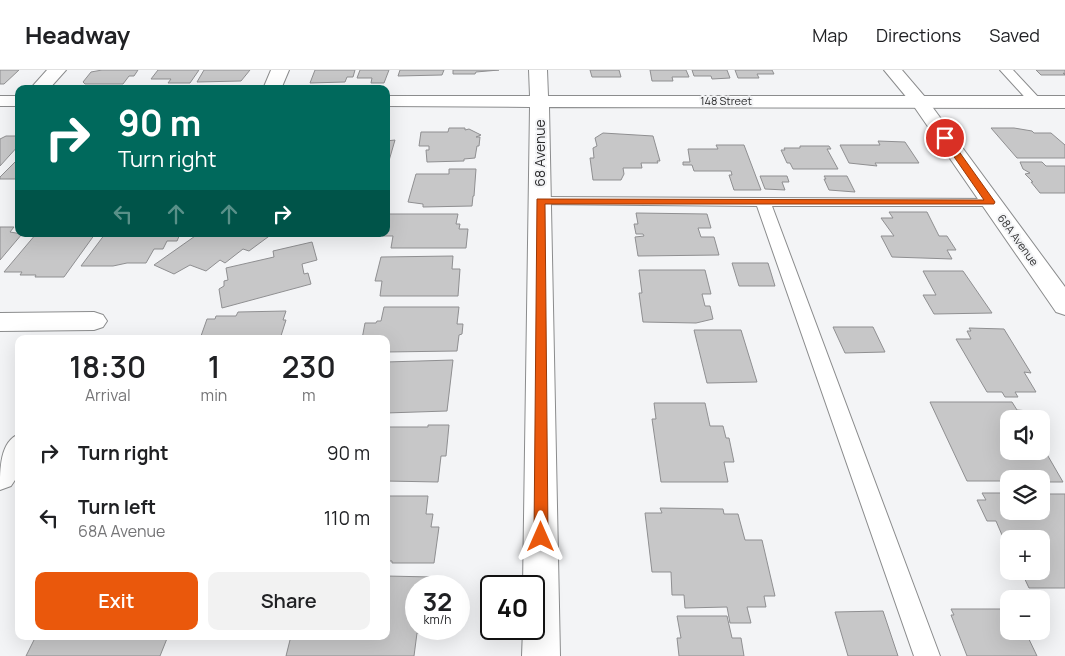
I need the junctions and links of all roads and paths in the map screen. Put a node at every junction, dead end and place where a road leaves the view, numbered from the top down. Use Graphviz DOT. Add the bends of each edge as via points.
graph roads {
  1 [pos="57,70"];
  2 [pos="280,70"];
  3 [pos="538,70"];
  4 [pos="893,70"];
  5 [pos="1006,70"];
  6 [pos="43,85"];
  7 [pos="274,85"];
  8 [pos="0,101"];
  9 [pos="15,101"];
  10 [pos="390,101"];
  11 [pos="540,101"];
  12 [pos="919,101"];
  13 [pos="1036,102"];
  14 [pos="1065,102"];
  15 [pos="540,201"];
  16 [pos="763,201"];
  17 [pos="991,202"];
  18 [pos="1065,306"];
  19 [pos="0,322"];
  20 [pos="88,330"];
  21 [pos="15,453"];
  22 [pos="0,477"];
  23 [pos="541,656"];
  24 [pos="927,656"];
  1 -- 6 [label="street"];
  2 -- 7 [label="street"];
  3 -- 11 [label="street, 68 Avenue"];
  4 -- 12 [label="street, 68A Avenue"];
  5 -- 13 [label="lane"];
  8 -- 9 [label="street"];
  10 -- 11 [label="street, 148 Street"];
  11 -- 12 [label="street, 148 Street"];
  11 -- 15 [label="street, 68 Avenue"];
  12 -- 13 [label="street, 148 Street"];
  12 -- 17 [label="street, 68A Avenue"];
  13 -- 14 [label="street, 148 Street"];
  15 -- 16 [label="lane"];
  15 -- 23 [label="street, 68 Avenue"];
  16 -- 17 [label="lane"];
  16 -- 24 [label="lane"];
  17 -- 18 [label="street, 68A Avenue"];
  19 -- 20 [label="street"];
  21 -- 22 [label="street"];
}
